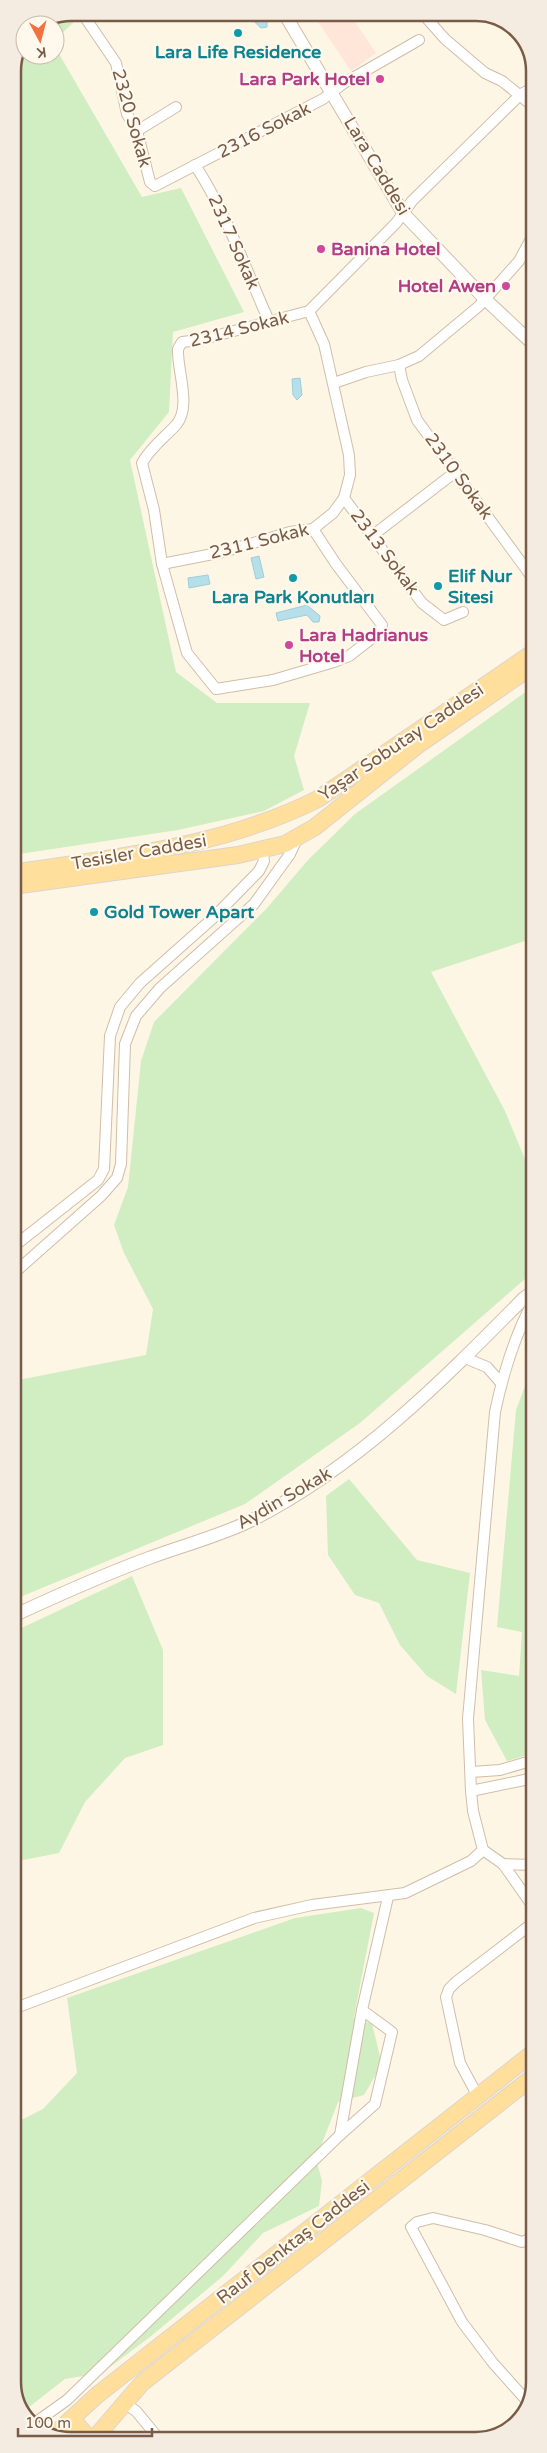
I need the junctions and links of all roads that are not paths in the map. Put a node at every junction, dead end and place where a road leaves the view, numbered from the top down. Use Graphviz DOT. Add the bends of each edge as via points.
graph roads {
  1 [pos="88,21"];
  2 [pos="289,21"];
  3 [pos="429,21"];
  4 [pos="419,40"];
  5 [pos="332,92"];
  6 [pos="526,92"];
  7 [pos="521,94"];
  8 [pos="526,99"];
  9 [pos="176,107"];
  10 [pos="137,131"];
  11 [pos="195,165"];
  12 [pos="402,212"];
  13 [pos="526,250"];
  14 [pos="485,299"];
  15 [pos="309,311"];
  16 [pos="269,321"];
  17 [pos="526,337"];
  18 [pos="399,365"];
  19 [pos="334,383"];
  20 [pos="454,473"];
  21 [pos="344,498"];
  22 [pos="313,529"];
  23 [pos="372,536"];
  24 [pos="162,564"];
  25 [pos="526,569"];
  26 [pos="463,612"];
  27 [pos="526,657"];
  28 [pos="526,671"];
  29 [pos="286,815"];
  30 [pos="263,823"];
  31 [pos="297,839"];
  32 [pos="262,850"];
  33 [pos="21,872"];
  34 [pos="21,885"];
  35 [pos="21,1241"];
  36 [pos="21,1267"];
  37 [pos="526,1297"];
  38 [pos="526,1315"];
  39 [pos="465,1358"];
  40 [pos="501,1384"];
  41 [pos="21,1612"];
  42 [pos="526,1762"];
  43 [pos="471,1772"];
  44 [pos="526,1780"];
  45 [pos="471,1791"];
  46 [pos="484,1850"];
  47 [pos="503,1864"];
  48 [pos="526,1865"];
  49 [pos="388,1897"];
  50 [pos="526,1897"];
  51 [pos="526,1929"];
  52 [pos="21,2007"];
  53 [pos="362,2010"];
  54 [pos="526,2058"];
  55 [pos="526,2082"];
  56 [pos="475,2098"];
  57 [pos="340,2134"];
  58 [pos="526,2240"];
  59 [pos="523,2397"];
  60 [pos="124,2403"];
  61 [pos="39,2420"];
  62 [pos="70,2420"];
  63 [pos="60,2430"];
  64 [pos="84,2432"];
  65 [pos="100,2432"];
  66 [pos="153,2432"];
  1 -- 10 [label="street, 2320 Sokak" via="116,63 127,114"];
  2 -- 5 [label="street, Lara Caddesi"];
  3 -- 7 [label="street" via="485,74"];
  4 -- 5 [label="street, 2316 Sokak"];
  5 -- 11 [label="street, 2316 Sokak"];
  5 -- 12 [label="street, Lara Caddesi"];
  6 -- 7 [label="street, 2314 Sokak"];
  7 -- 8 [label="street"];
  7 -- 12 [label="street, 2314 Sokak"];
  9 -- 10 [label="street"];
  10 -- 11 [label="street, 2320 Sokak" via="150,182 155,186"];
  11 -- 16 [label="street, 2317 Sokak" via="211,189"];
  12 -- 14 [label="street, Lara Caddesi"];
  12 -- 15 [label="street, 2314 Sokak" via="396,223"];
  13 -- 14 [label="street" via="520,261"];
  14 -- 17 [label="street, Lara Caddesi"];
  14 -- 18 [label="street" via="418,356"];
  15 -- 16 [label="street, 2314 Sokak"];
  15 -- 19 [label="street, 2313 Sokak" via="324,344"];
  16 -- 24 [label="street, 2314 Sokak" via="182,342 178,349 184,409 178,424 148,452 142,463 154,510"];
  18 -- 19 [label="street"];
  18 -- 20 [label="street, 2310 Sokak" via="417,420"];
  19 -- 21 [label="street, 2313 Sokak" via="349,455 350,475"];
  20 -- 23 [label="street"];
  20 -- 25 [label="street, 2310 Sokak"];
  21 -- 22 [label="street, 2311 Sokak"];
  21 -- 23 [label="street, 2313 Sokak"];
  22 -- 24 [label="street, 2311 Sokak"];
  22 -- 24 [label="street" via="382,625 380,632 348,656 273,680 216,689 187,653"];
  23 -- 26 [label="street, 2313 Sokak" via="422,603 444,620"];
  27 -- 29 [label="main road, Yaşar Sobutay Caddesi" via="318,800"];
  28 -- 31 [label="main road" via="418,745"];
  29 -- 30 [label="main road, Yaşar Sobutay Caddesi"];
  29 -- 31 [label="main road" via="295,822"];
  30 -- 32 [label="main road" via="259,830"];
  30 -- 33 [label="main road, Tesisler Caddesi" via="162,850"];
  31 -- 32 [label="main road"];
  31 -- 36 [label="street" via="254,904 160,988 136,1016 125,1044 121,1164 117,1178"];
  32 -- 34 [label="main road"];
  32 -- 35 [label="street" via="264,861 259,871 212,919 140,983 120,1007 110,1036 104,1169 98,1180"];
  37 -- 39 [label="street, Aydin Sokak"];
  38 -- 40 [label="street"];
  39 -- 40 [label="street" via="487,1367"];
  39 -- 41 [label="street, Aydin Sokak" via="386,1429 315,1484 251,1521 100,1576"];
  40 -- 43 [label="street" via="495,1412 468,1719"];
  42 -- 43 [label="street" via="500,1770"];
  43 -- 45 [label="street"];
  44 -- 45 [label="street"];
  45 -- 46 [label="street"];
  46 -- 47 [label="street"];
  46 -- 49 [label="street" via="471,1861 406,1893"];
  47 -- 48 [label="street"];
  47 -- 50 [label="street"];
  49 -- 52 [label="street" via="312,1905 254,1918"];
  49 -- 53 [label="street"];
  51 -- 56 [label="street" via="456,1982 446,1997 460,2063 475,2091"];
  53 -- 57 [label="street"];
  53 -- 57 [label="street" via="392,2032 375,2104"];
  54 -- 56 [label="main road, Rauf Denktaş Caddesi"];
  55 -- 60 [label="main road, Rauf Denktaş Caddesi" via="142,2383"];
  56 -- 62 [label="main road, Rauf Denktaş Caddesi"];
  57 -- 61 [label="street" via="66,2400"];
  58 -- 59 [label="street" via="522,2242 433,2218 411,2227 462,2322"];
  60 -- 65 [label="main road, Rauf Denktaş Caddesi"];
  60 -- 66 [label="street" via="136,2411"];
  62 -- 63 [label="main road, Rauf Denktaş Caddesi"];
  62 -- 64 [label="main road"];
}
